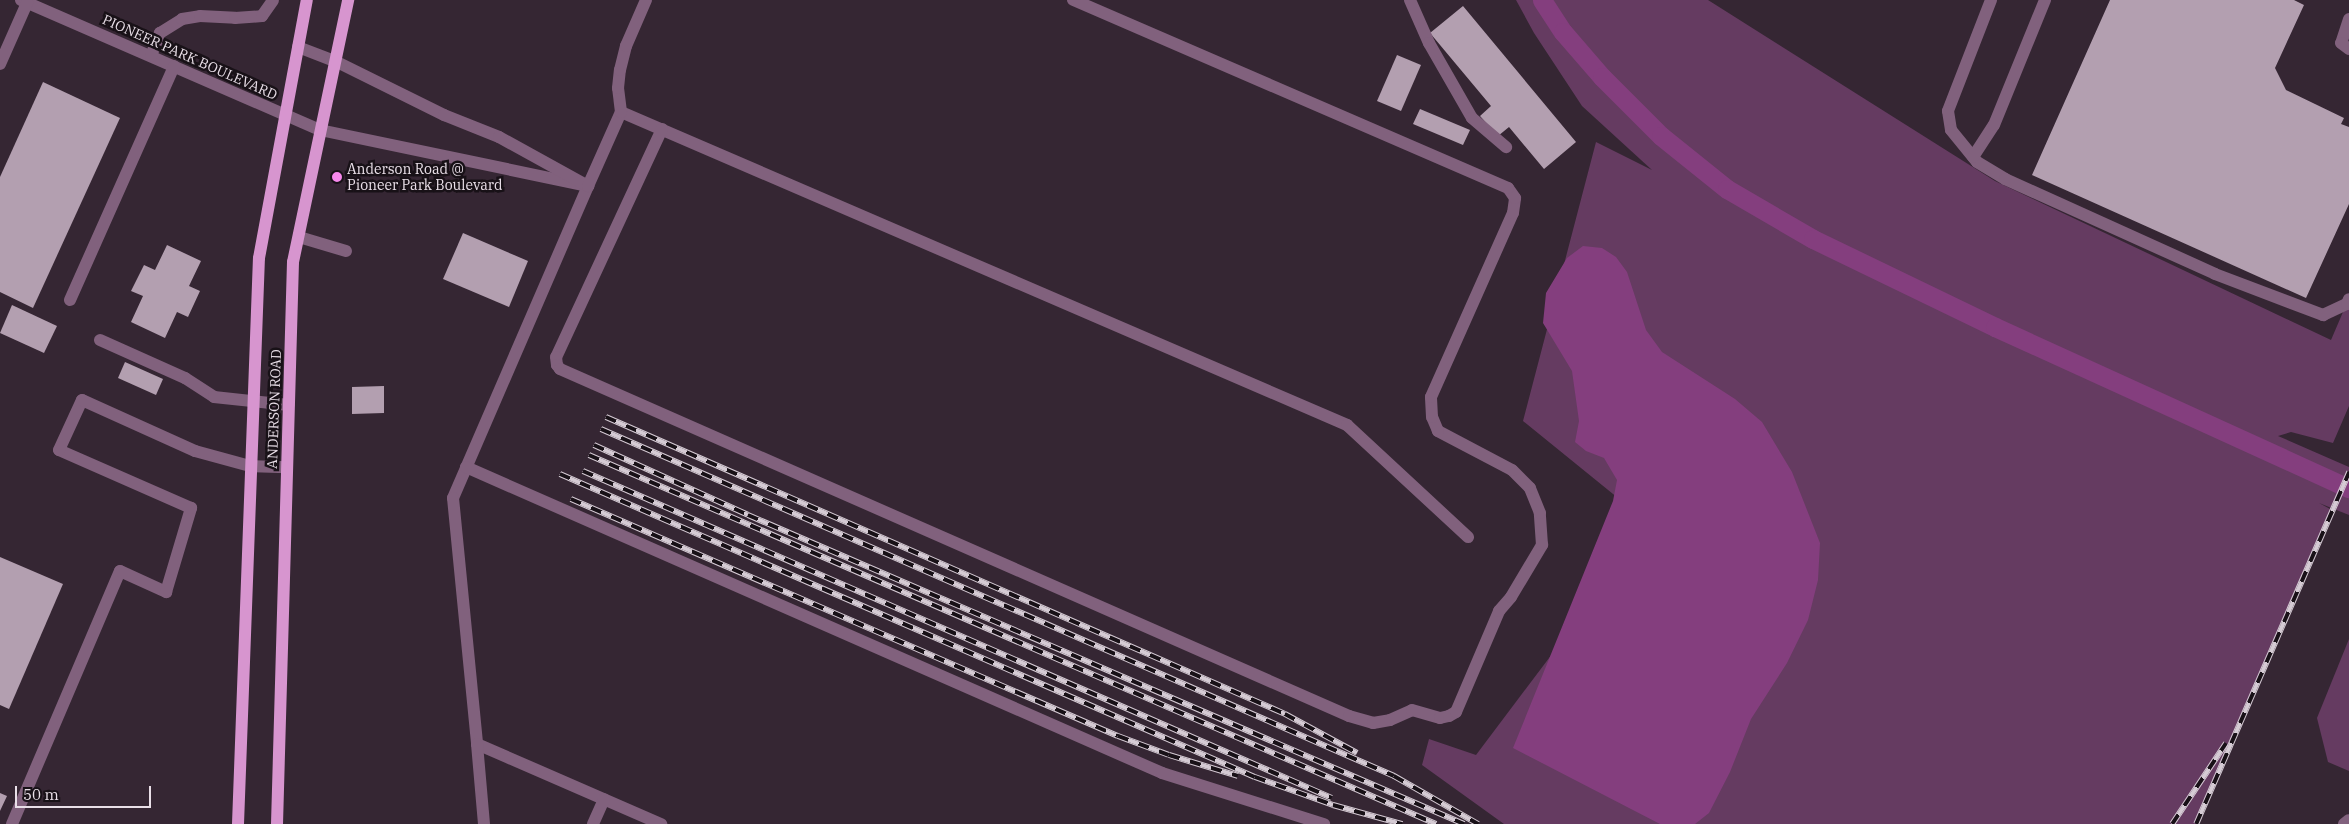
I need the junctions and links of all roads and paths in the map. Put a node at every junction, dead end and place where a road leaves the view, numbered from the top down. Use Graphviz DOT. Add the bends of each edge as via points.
graph roads {
  1 [pos="273,0"];
  2 [pos="307,0"];
  3 [pos="348,0"];
  4 [pos="646,0"];
  5 [pos="1073,0"];
  6 [pos="1410,0"];
  7 [pos="1991,0"];
  8 [pos="2046,0"];
  9 [pos="24,1"];
  10 [pos="2349,19"];
  11 [pos="298,47"];
  12 [pos="2349,48"];
  13 [pos="151,56"];
  14 [pos="335,62"];
  15 [pos="0,64"];
  16 [pos="174,66"];
  17 [pos="621,112"];
  18 [pos="285,115"];
  19 [pos="320,130"];
  20 [pos="662,130"];
  21 [pos="1506,147"];
  22 [pos="1973,157"];
  23 [pos="588,186"];
  24 [pos="298,236"];
  25 [pos="346,251"];
  26 [pos="2349,299"];
  27 [pos="70,300"];
  28 [pos="100,340"];
  29 [pos="253,402"];
  30 [pos="289,405"];
  31 [pos="250,466"];
  32 [pos="287,467"];
  33 [pos="466,467"];
  34 [pos="1468,537"];
  35 [pos="477,744"];
  36 [pos="604,799"];
  37 [pos="2349,820"];
  38 [pos="12,824"];
  39 [pos="238,824"];
  40 [pos="277,824"];
  41 [pos="484,824"];
  42 [pos="593,824"];
  43 [pos="661,824"];
  44 [pos="1324,824"];
  45 [pos="2344,824"];
  1 -- 13 [label="street" via="262,16 182,19 160,33"];
  2 -- 11 [label="main road, ANDERSON ROAD"];
  3 -- 14 [label="main road, ANDERSON ROAD"];
  4 -- 17 [label="street" via="626,46 620,70"];
  5 -- 20 [label="street" via="1508,188 1514,198 1513,213 1431,397 1432,417 1438,431 1512,470 1530,488 1540,513 1542,545 1512,597 1499,611 1456,712 1449,716 1440,718 1412,710 1390,720 1373,723 1349,716 560,369 556,357"];
  6 -- 21 [label="street" via="1429,43 1472,118"];
  7 -- 22 [label="street" via="1948,111 1951,130"];
  8 -- 22 [label="street" via="1994,125"];
  9 -- 13 [label="street, PIONEER PARK BOULEVARD"];
  9 -- 15 [label="street"];
  10 -- 12 [label="street" via="2341,43"];
  11 -- 14 [label="street"];
  11 -- 18 [label="main road, ANDERSON ROAD"];
  13 -- 16 [label="street, PIONEER PARK BOULEVARD"];
  14 -- 19 [label="main road, ANDERSON ROAD"];
  14 -- 23 [label="street" via="444,115 499,137"];
  16 -- 18 [label="street, PIONEER PARK BOULEVARD"];
  16 -- 27 [label="street"];
  17 -- 20 [label="street"];
  17 -- 23 [label="street"];
  18 -- 19 [label="street, PIONEER PARK BOULEVARD"];
  18 -- 29 [label="main road, ANDERSON ROAD" via="260,258"];
  19 -- 23 [label="street, PIONEER PARK BOULEVARD"];
  19 -- 24 [label="main road, ANDERSON ROAD"];
  20 -- 34 [label="street" via="1347,425"];
  22 -- 26 [label="street" via="2005,179 2215,274 2323,315 2347,304"];
  23 -- 33 [label="street"];
  24 -- 25 [label="street"];
  24 -- 30 [label="main road, ANDERSON ROAD" via="293,262"];
  28 -- 29 [label="street" via="185,378 214,397"];
  29 -- 30 [label="street"];
  29 -- 31 [label="main road, ANDERSON ROAD"];
  30 -- 32 [label="main road, ANDERSON ROAD"];
  31 -- 32 [label="street"];
  31 -- 38 [label="street" via="195,451 82,400 59,450 191,508 166,592 120,571"];
  31 -- 39 [label="main road, ANDERSON ROAD"];
  32 -- 40 [label="main road, ANDERSON ROAD"];
  33 -- 35 [label="street" via="454,498"];
  33 -- 44 [label="street" via="1162,773"];
  35 -- 36 [label="street"];
  35 -- 41 [label="street"];
  36 -- 42 [label="street"];
  36 -- 43 [label="street"];
  37 -- 45 [label="street"];
}
